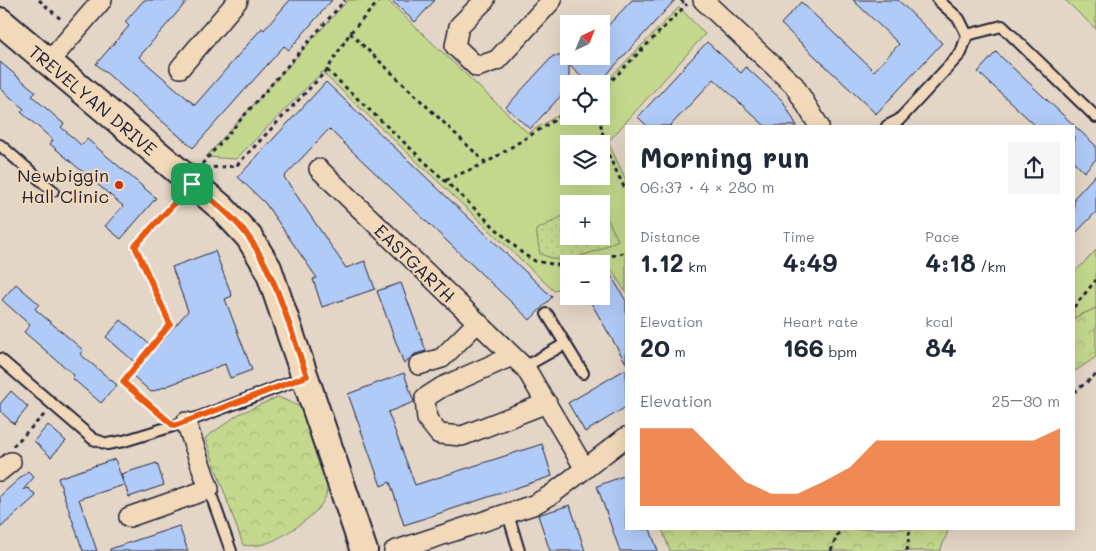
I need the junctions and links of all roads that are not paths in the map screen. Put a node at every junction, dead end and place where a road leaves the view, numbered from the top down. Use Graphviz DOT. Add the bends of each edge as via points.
graph roads {
  1 [pos="102,0"];
  2 [pos="238,0"];
  3 [pos="485,0"];
  4 [pos="552,0"];
  5 [pos="938,0"];
  6 [pos="695,2"];
  7 [pos="0,21"];
  8 [pos="967,35"];
  9 [pos="48,63"];
  10 [pos="180,68"];
  11 [pos="1096,117"];
  12 [pos="903,123"];
  13 [pos="818,125"];
  14 [pos="0,145"];
  15 [pos="319,169"];
  16 [pos="53,191"];
  17 [pos="547,314"];
  18 [pos="477,323"];
  19 [pos="565,344"];
  20 [pos="0,359"];
  21 [pos="518,362"];
  22 [pos="418,366"];
  23 [pos="583,373"];
  24 [pos="307,376"];
  25 [pos="547,404"];
  26 [pos="180,424"];
  27 [pos="625,438"];
  28 [pos="585,469"];
  29 [pos="209,489"];
  30 [pos="508,514"];
  31 [pos="129,517"];
  32 [pos="231,551"];
  33 [pos="364,551"];
  34 [pos="394,551"];
  35 [pos="519,551"];
  1 -- 9 [label="street"];
  2 -- 10 [label="street"];
  3 -- 4 [label="street" via="459,26 455,46 478,67 498,60"];
  5 -- 8 [label="lane" via="959,19"];
  6 -- 13 [label="street" via="794,85"];
  7 -- 9 [label="street, TREVELYAN DRIVE"];
  8 -- 11 [label="lane" via="1002,26"];
  8 -- 12 [label="lane" via="961,53"];
  9 -- 24 [label="street, TREVELYAN DRIVE" via="200,172 222,208 249,237 268,268"];
  14 -- 16 [label="lane"];
  15 -- 18 [label="street, EASTGARTH"];
  17 -- 19 [label="lane"];
  18 -- 21 [label="street, EASTGARTH"];
  18 -- 22 [label="street" via="442,358"];
  19 -- 21 [label="lane"];
  19 -- 23 [label="lane"];
  20 -- 26 [label="lane" via="93,439 107,444"];
  21 -- 25 [label="street, EASTGARTH"];
  21 -- 25 [label="street" via="442,387 425,398 427,419 439,434 462,436"];
  24 -- 26 [label="lane"];
  24 -- 33 [label="street, TREVELYAN DRIVE"];
  25 -- 28 [label="street, EASTGARTH"];
  26 -- 29 [label="street"];
  27 -- 28 [label="street"];
  28 -- 30 [label="street" via="533,505"];
  29 -- 31 [label="street"];
  29 -- 32 [label="lane"];
  30 -- 34 [label="street"];
  30 -- 35 [label="lane"];
}
